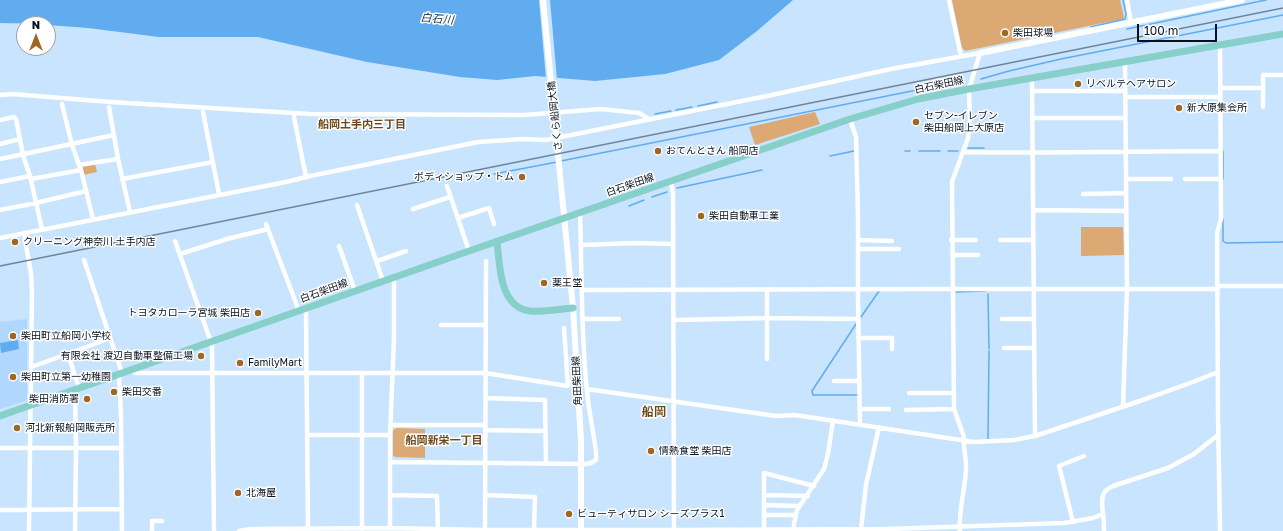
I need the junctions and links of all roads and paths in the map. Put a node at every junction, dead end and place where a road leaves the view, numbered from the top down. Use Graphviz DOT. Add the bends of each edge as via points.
graph roads {
  1 [pos="543,0"];
  2 [pos="949,0"];
  3 [pos="1127,0"];
  4 [pos="1242,0"];
  5 [pos="1131,22"];
  6 [pos="1283,34"];
  7 [pos="1220,46"];
  8 [pos="980,53"];
  9 [pos="961,56"];
  10 [pos="1125,62"];
  11 [pos="1283,75"];
  12 [pos="1032,78"];
  13 [pos="1220,88"];
  14 [pos="1263,88"];
  15 [pos="969,89"];
  16 [pos="1032,91"];
  17 [pos="1125,91"];
  18 [pos="0,95"];
  19 [pos="1125,97"];
  20 [pos="1220,97"];
  21 [pos="62,104"];
  22 [pos="109,107"];
  23 [pos="1263,107"];
  24 [pos="203,112"];
  25 [pos="294,117"];
  26 [pos="1033,118"];
  27 [pos="1125,118"];
  28 [pos="649,119"];
  29 [pos="850,119"];
  30 [pos="0,120"];
  31 [pos="114,136"];
  32 [pos="20,139"];
  33 [pos="0,144"];
  34 [pos="72,145"];
  35 [pos="1126,151"];
  36 [pos="1221,151"];
  37 [pos="963,152"];
  38 [pos="1033,153"];
  39 [pos="23,155"];
  40 [pos="0,159"];
  41 [pos="118,159"];
  42 [pos="213,162"];
  43 [pos="79,165"];
  44 [pos="80,170"];
  45 [pos="30,177"];
  46 [pos="306,177"];
  47 [pos="122,179"];
  48 [pos="1126,179"];
  49 [pos="1171,179"];
  50 [pos="1185,179"];
  51 [pos="1221,179"];
  52 [pos="671,181"];
  53 [pos="0,182"];
  54 [pos="447,186"];
  55 [pos="86,191"];
  56 [pos="1126,193"];
  57 [pos="219,194"];
  58 [pos="1083,194"];
  59 [pos="450,197"];
  60 [pos="36,203"];
  61 [pos="357,205"];
  62 [pos="413,209"];
  63 [pos="0,210"];
  64 [pos="1033,210"];
  65 [pos="1126,211"];
  66 [pos="130,212"];
  67 [pos="580,212"];
  68 [pos="458,218"];
  69 [pos="93,219"];
  70 [pos="494,224"];
  71 [pos="42,229"];
  72 [pos="566,232"];
  73 [pos="24,233"];
  74 [pos="0,238"];
  75 [pos="858,240"];
  76 [pos="951,240"];
  77 [pos="976,240"];
  78 [pos="1000,240"];
  79 [pos="1034,240"];
  80 [pos="175,241"];
  81 [pos="892,241"];
  82 [pos="497,242"];
  83 [pos="673,244"];
  84 [pos="581,245"];
  85 [pos="339,246"];
  86 [pos="858,249"];
  87 [pos="899,249"];
  88 [pos="406,251"];
  89 [pos="469,251"];
  90 [pos="180,254"];
  91 [pos="953,255"];
  92 [pos="978,255"];
  93 [pos="84,260"];
  94 [pos="377,260"];
  95 [pos="486,261"];
  96 [pos="394,278"];
  97 [pos="384,281"];
  98 [pos="1283,286"];
  99 [pos="1218,288"];
  100 [pos="858,289"];
  101 [pos="953,289"];
  102 [pos="1034,289"];
  103 [pos="1127,289"];
  104 [pos="582,290"];
  105 [pos="767,290"];
  106 [pos="356,291"];
  107 [pos="674,291"];
  108 [pos="573,308"];
  109 [pos="302,310"];
  110 [pos="768,318"];
  111 [pos="583,319"];
  112 [pos="618,319"];
  113 [pos="1002,319"];
  114 [pos="1034,319"];
  115 [pos="674,320"];
  116 [pos="858,320"];
  117 [pos="441,325"];
  118 [pos="486,325"];
  119 [pos="564,328"];
  120 [pos="110,338"];
  121 [pos="858,338"];
  122 [pos="212,342"];
  123 [pos="1004,348"];
  124 [pos="1034,348"];
  125 [pos="892,349"];
  126 [pos="68,354"];
  127 [pos="767,359"];
  128 [pos="31,366"];
  129 [pos="132,369"];
  130 [pos="213,372"];
  131 [pos="307,372"];
  132 [pos="1218,372"];
  133 [pos="120,373"];
  134 [pos="362,373"];
  135 [pos="392,373"];
  136 [pos="485,373"];
  137 [pos="834,381"];
  138 [pos="859,381"];
  139 [pos="77,389"];
  140 [pos="587,389"];
  141 [pos="954,393"];
  142 [pos="909,394"];
  143 [pos="486,398"];
  144 [pos="674,402"];
  145 [pos="30,405"];
  146 [pos="1123,406"];
  147 [pos="860,409"];
  148 [pos="889,409"];
  149 [pos="954,409"];
  150 [pos="906,410"];
  151 [pos="0,416"];
  152 [pos="833,420"];
  153 [pos="860,424"];
  154 [pos="391,425"];
  155 [pos="879,427"];
  156 [pos="485,428"];
  157 [pos="545,431"];
  158 [pos="307,435"];
  159 [pos="362,435"];
  160 [pos="390,435"];
  161 [pos="1218,435"];
  162 [pos="1035,436"];
  163 [pos="963,441"];
  164 [pos="76,447"];
  165 [pos="0,448"];
  166 [pos="29,448"];
  167 [pos="122,448"];
  168 [pos="1084,456"];
  169 [pos="391,462"];
  170 [pos="486,462"];
  171 [pos="546,463"];
  172 [pos="581,464"];
  173 [pos="814,486"];
  174 [pos="390,495"];
  175 [pos="486,495"];
  176 [pos="764,495"];
  177 [pos="808,496"];
  178 [pos="764,505"];
  179 [pos="800,506"];
  180 [pos="122,509"];
  181 [pos="0,510"];
  182 [pos="29,510"];
  183 [pos="76,510"];
  184 [pos="1103,514"];
  185 [pos="764,515"];
  186 [pos="796,515"];
  187 [pos="162,521"];
  188 [pos="1073,522"];
  189 [pos="390,528"];
  190 [pos="438,529"];
  191 [pos="764,529"];
  192 [pos="861,529"];
  193 [pos="959,529"];
  194 [pos="308,530"];
  195 [pos="333,530"];
  196 [pos="364,530"];
  197 [pos="407,530"];
  198 [pos="534,530"];
  199 [pos="581,530"];
  200 [pos="677,530"];
  201 [pos="794,530"];
  202 [pos="887,530"];
  203 [pos="29,531"];
  204 [pos="75,531"];
  205 [pos="122,531"];
  206 [pos="152,531"];
  207 [pos="214,531"];
  208 [pos="239,531"];
  209 [pos="485,531"];
  210 [pos="1104,531"];
  211 [pos="1220,531"];
  1 -- 72 [label="main road, さくら船岡大橋"];
  2 -- 9 [label="street"];
  3 -- 5 [label="street"];
  4 -- 5 [label="main road"];
  5 -- 8 [label="main road"];
  6 -- 7 [label="main road, 白石柴田線"];
  7 -- 10 [label="main road, 白石柴田線"];
  7 -- 13 [label="street"];
  8 -- 9 [label="street"];
  8 -- 15 [label="street"];
  9 -- 28 [label="street"];
  10 -- 12 [label="main road, 白石柴田線"];
  10 -- 17 [label="street"];
  11 -- 14 [label="street" via="1263,75"];
  12 -- 15 [label="main road, 白石柴田線"];
  12 -- 16 [label="street"];
  13 -- 14 [label="street"];
  13 -- 20 [label="street"];
  14 -- 23 [label="street"];
  15 -- 29 [label="main road, 白石柴田線" via="918,99"];
  15 -- 37 [label="street" via="970,124"];
  16 -- 17 [label="street"];
  16 -- 26 [label="street"];
  17 -- 19 [label="street"];
  18 -- 28 [label="street" via="310,114 524,115 601,109 639,113"];
  19 -- 20 [label="street"];
  19 -- 27 [label="street"];
  20 -- 36 [label="street"];
  21 -- 34 [label="street"];
  22 -- 31 [label="street"];
  24 -- 42 [label="street"];
  25 -- 46 [label="street"];
  26 -- 27 [label="street"];
  26 -- 38 [label="street"];
  27 -- 35 [label="street"];
  28 -- 46 [label="street" via="546,140 478,142"];
  29 -- 52 [label="main road, 白石柴田線"];
  29 -- 75 [label="street" via="856,137"];
  30 -- 32 [label="street" via="14,117"];
  31 -- 34 [label="street"];
  31 -- 41 [label="street"];
  32 -- 33 [label="street"];
  32 -- 39 [label="street"];
  34 -- 39 [label="street"];
  34 -- 43 [label="street"];
  35 -- 36 [label="street"];
  35 -- 38 [label="street"];
  35 -- 48 [label="street"];
  36 -- 51 [label="street"];
  37 -- 38 [label="street"];
  37 -- 76 [label="street" via="952,182"];
  38 -- 64 [label="street"];
  39 -- 40 [label="street"];
  39 -- 45 [label="street"];
  41 -- 43 [label="street"];
  41 -- 47 [label="street"];
  42 -- 47 [label="street"];
  42 -- 57 [label="street"];
  43 -- 44 [label="street"];
  44 -- 45 [label="street"];
  44 -- 55 [label="street"];
  45 -- 53 [label="street"];
  45 -- 60 [label="street"];
  46 -- 57 [label="street"];
  47 -- 66 [label="street"];
  48 -- 49 [label="street"];
  48 -- 56 [label="street"];
  50 -- 51 [label="street"];
  51 -- 99 [label="street" via="1221,219 1217,233"];
  52 -- 67 [label="main road, 白石柴田線"];
  52 -- 83 [label="street"];
  54 -- 59 [label="street"];
  55 -- 60 [label="street"];
  55 -- 69 [label="street"];
  56 -- 58 [label="street"];
  56 -- 65 [label="street"];
  57 -- 66 [label="street"];
  59 -- 62 [label="street"];
  59 -- 68 [label="street"];
  60 -- 63 [label="street"];
  60 -- 71 [label="street"];
  61 -- 94 [label="street"];
  64 -- 65 [label="street"];
  64 -- 79 [label="street"];
  65 -- 103 [label="street"];
  66 -- 69 [label="street"];
  67 -- 82 [label="main road, 白石柴田線"];
  67 -- 84 [label="street"];
  68 -- 70 [label="street" via="488,208"];
  68 -- 89 [label="street"];
  69 -- 71 [label="street"];
  71 -- 73 [label="street"];
  72 -- 108 [label="main road, 角田柴田線"];
  73 -- 74 [label="street"];
  73 -- 128 [label="street" via="32,292"];
  75 -- 81 [label="street"];
  75 -- 86 [label="street"];
  76 -- 77 [label="street"];
  76 -- 91 [label="street"];
  78 -- 79 [label="street"];
  79 -- 102 [label="street"];
  80 -- 90 [label="street"];
  82 -- 89 [label="main road, 白石柴田線"];
  82 -- 108 [label="main road" via="505,291 514,305 532,311"];
  83 -- 84 [label="street"];
  83 -- 107 [label="street"];
  84 -- 104 [label="street"];
  85 -- 106 [label="street"];
  86 -- 87 [label="street"];
  86 -- 100 [label="street"];
  88 -- 94 [label="street"];
  89 -- 96 [label="main road, 白石柴田線"];
  90 -- 109 [label="street" via="267,227"];
  90 -- 122 [label="street"];
  91 -- 92 [label="street"];
  91 -- 101 [label="street"];
  93 -- 120 [label="street"];
  94 -- 97 [label="street"];
  95 -- 118 [label="street"];
  96 -- 97 [label="main road, 白石柴田線"];
  96 -- 135 [label="street"];
  97 -- 106 [label="main road, 白石柴田線"];
  98 -- 99 [label="street"];
  99 -- 103 [label="street"];
  99 -- 132 [label="street"];
  100 -- 101 [label="street"];
  100 -- 105 [label="street"];
  100 -- 116 [label="street"];
  101 -- 102 [label="street"];
  101 -- 141 [label="street"];
  102 -- 103 [label="street"];
  102 -- 114 [label="street"];
  103 -- 146 [label="street"];
  104 -- 107 [label="street"];
  104 -- 111 [label="street"];
  105 -- 107 [label="street"];
  105 -- 110 [label="street"];
  106 -- 109 [label="main road, 白石柴田線"];
  107 -- 115 [label="street"];
  108 -- 172 [label="main road, 角田柴田線"];
  109 -- 122 [label="main road, 白石柴田線"];
  109 -- 131 [label="street" via="306,314"];
  110 -- 115 [label="street"];
  110 -- 116 [label="street"];
  110 -- 127 [label="street"];
  111 -- 112 [label="street"];
  111 -- 140 [label="street"];
  113 -- 114 [label="street"];
  114 -- 124 [label="street"];
  115 -- 144 [label="street"];
  116 -- 121 [label="street"];
  117 -- 118 [label="street"];
  118 -- 136 [label="street"];
  119 -- 136 [label="street" via="568,386"];
  120 -- 126 [label="street"];
  120 -- 133 [label="street"];
  121 -- 125 [label="street" via="892,338"];
  121 -- 138 [label="street"];
  122 -- 129 [label="main road, 白石柴田線"];
  122 -- 130 [label="street"];
  123 -- 124 [label="street"];
  124 -- 162 [label="street"];
  126 -- 128 [label="street"];
  126 -- 139 [label="street"];
  128 -- 145 [label="street"];
  129 -- 130 [label="street" via="137,373"];
  129 -- 133 [label="main road, 白石柴田線"];
  130 -- 131 [label="street"];
  130 -- 207 [label="street"];
  131 -- 134 [label="street"];
  131 -- 158 [label="street"];
  132 -- 146 [label="street"];
  132 -- 161 [label="street"];
  133 -- 139 [label="main road, 白石柴田線"];
  133 -- 167 [label="street"];
  134 -- 135 [label="street"];
  134 -- 159 [label="street"];
  135 -- 136 [label="street"];
  135 -- 154 [label="street"];
  136 -- 143 [label="street"];
  137 -- 138 [label="street"];
  138 -- 147 [label="street"];
  139 -- 145 [label="main road, 白石柴田線"];
  139 -- 164 [label="street"];
  140 -- 144 [label="street"];
  140 -- 172 [label="street" via="597,458 591,464"];
  141 -- 142 [label="street"];
  141 -- 149 [label="street"];
  143 -- 156 [label="street"];
  143 -- 157 [label="street" via="545,400"];
  144 -- 152 [label="street" via="776,416 795,415"];
  144 -- 200 [label="street"];
  145 -- 151 [label="main road, 白石柴田線"];
  145 -- 166 [label="street"];
  146 -- 162 [label="street"];
  147 -- 148 [label="street"];
  147 -- 153 [label="street"];
  149 -- 150 [label="street"];
  149 -- 163 [label="street" via="964,437"];
  152 -- 153 [label="street"];
  152 -- 173 [label="street" via="824,469"];
  153 -- 155 [label="street"];
  154 -- 156 [label="street"];
  154 -- 160 [label="street"];
  155 -- 163 [label="street"];
  155 -- 192 [label="street" via="866,485"];
  156 -- 157 [label="street"];
  156 -- 170 [label="street"];
  157 -- 171 [label="street"];
  158 -- 159 [label="street"];
  158 -- 194 [label="street"];
  159 -- 160 [label="street"];
  159 -- 196 [label="street"];
  160 -- 169 [label="street"];
  161 -- 184 [label="street" via="1194,454 1168,468 1109,487 1102,498"];
  161 -- 211 [label="street"];
  162 -- 163 [label="street" via="988,442"];
  163 -- 193 [label="street" via="966,470"];
  164 -- 166 [label="street"];
  164 -- 167 [label="street"];
  164 -- 183 [label="street"];
  165 -- 166 [label="street"];
  166 -- 182 [label="street"];
  167 -- 180 [label="street"];
  168 -- 188 [label="street" via="1059,466"];
  169 -- 170 [label="street"];
  169 -- 174 [label="street"];
  170 -- 171 [label="street"];
  170 -- 175 [label="street"];
  171 -- 172 [label="street"];
  172 -- 199 [label="main road, 角田柴田線"];
  173 -- 176 [label="street" via="764,473"];
  173 -- 177 [label="street"];
  174 -- 189 [label="street"];
  174 -- 190 [label="street" via="437,496"];
  175 -- 198 [label="street" via="535,497"];
  175 -- 209 [label="street"];
  176 -- 177 [label="street"];
  176 -- 178 [label="street"];
  177 -- 179 [label="street"];
  178 -- 179 [label="street"];
  178 -- 185 [label="street"];
  179 -- 186 [label="street"];
  180 -- 183 [label="street"];
  180 -- 205 [label="street"];
  181 -- 182 [label="street"];
  182 -- 183 [label="street"];
  182 -- 203 [label="street"];
  183 -- 204 [label="street"];
  184 -- 188 [label="street"];
  184 -- 210 [label="street"];
  185 -- 186 [label="street"];
  185 -- 191 [label="street"];
  186 -- 201 [label="street"];
  187 -- 206 [label="street" via="152,521"];
  188 -- 193 [label="street"];
  189 -- 196 [label="street"];
  189 -- 197 [label="street"];
  190 -- 197 [label="street"];
  190 -- 209 [label="street"];
  191 -- 200 [label="street"];
  191 -- 201 [label="street"];
  192 -- 201 [label="street"];
  192 -- 202 [label="street"];
  193 -- 202 [label="street"];
  194 -- 195 [label="street"];
  194 -- 208 [label="street"];
  195 -- 196 [label="street"];
  198 -- 199 [label="street"];
  198 -- 209 [label="street"];
  199 -- 200 [label="street"];
}
